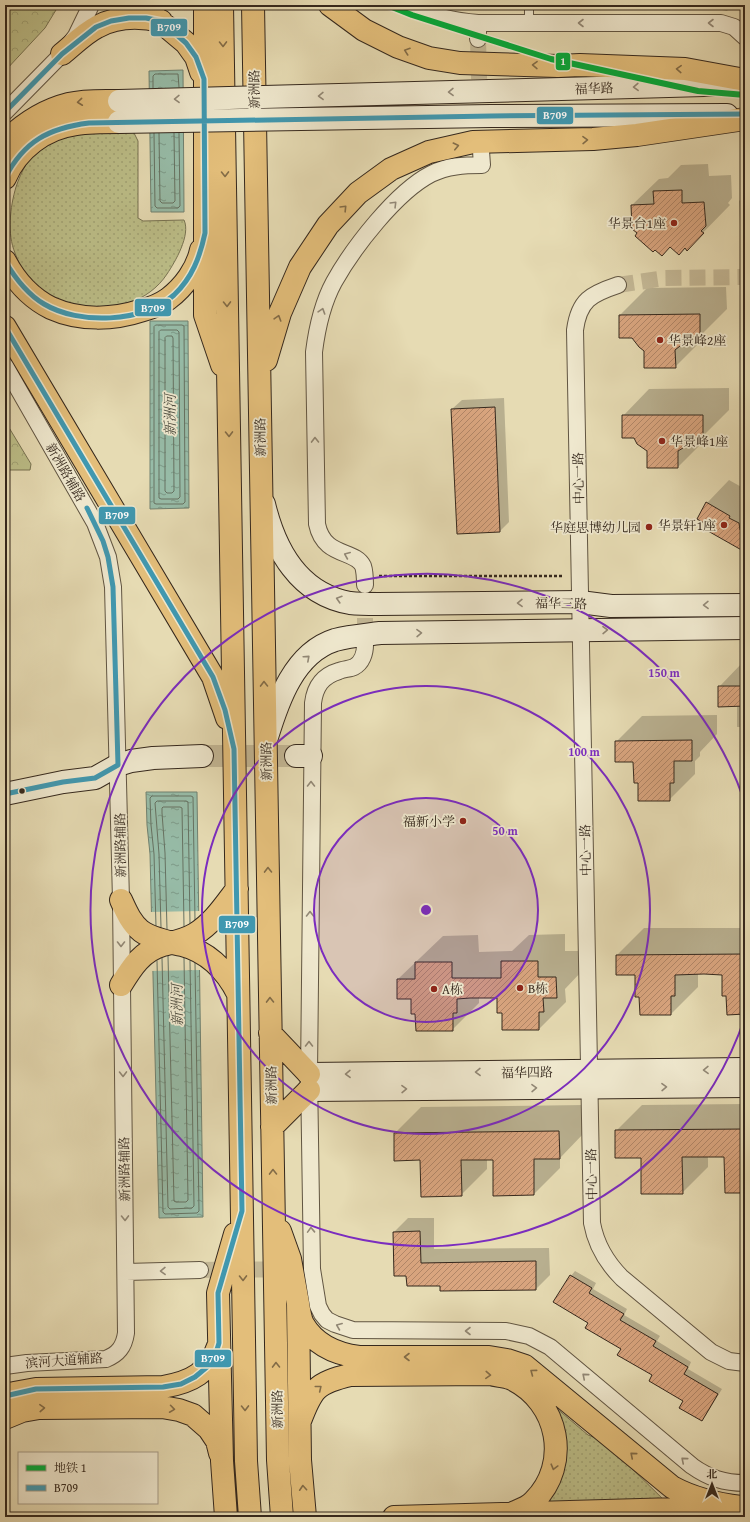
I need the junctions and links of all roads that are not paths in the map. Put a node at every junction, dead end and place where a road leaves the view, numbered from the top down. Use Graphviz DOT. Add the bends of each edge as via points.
graph roads {
  1 [pos="91,5"];
  2 [pos="140,5"];
  3 [pos="205,5"];
  4 [pos="222,5"];
  5 [pos="253,5"];
  6 [pos="330,5"];
  7 [pos="412,5"];
  8 [pos="529,5"];
  9 [pos="161,21"];
  10 [pos="529,23"];
  11 [pos="745,37"];
  12 [pos="62,54"];
  13 [pos="204,79"];
  14 [pos="745,80"];
  15 [pos="745,84"];
  16 [pos="119,111"];
  17 [pos="5,112"];
  18 [pos="745,114"];
  19 [pos="745,119"];
  20 [pos="5,142"];
  21 [pos="481,151"];
  22 [pos="5,178"];
  23 [pos="204,233"];
  24 [pos="5,261"];
  25 [pos="618,285"];
  26 [pos="5,327"];
  27 [pos="5,366"];
  28 [pos="259,382"];
  29 [pos="228,384"];
  30 [pos="261,491"];
  31 [pos="365,580"];
  32 [pos="580,602"];
  33 [pos="745,605"];
  34 [pos="745,628"];
  35 [pos="581,630"];
  36 [pos="372,639"];
  37 [pos="266,742"];
  38 [pos="234,749"];
  39 [pos="202,756"];
  40 [pos="118,765"];
  41 [pos="5,782"];
  42 [pos="5,794"];
  43 [pos="237,889"];
  44 [pos="121,900"];
  45 [pos="171,943"];
  46 [pos="121,985"];
  47 [pos="238,995"];
  48 [pos="270,1033"];
  49 [pos="745,1069"];
  50 [pos="589,1079"];
  51 [pos="309,1082"];
  52 [pos="745,1086"];
  53 [pos="272,1128"];
  54 [pos="273,1211"];
  55 [pos="242,1212"];
  56 [pos="200,1270"];
  57 [pos="126,1272"];
  58 [pos="298,1303"];
  59 [pos="220,1342"];
  60 [pos="121,1349"];
  61 [pos="745,1363"];
  62 [pos="5,1366"];
  63 [pos="5,1396"];
  64 [pos="5,1418"];
  65 [pos="300,1421"];
  66 [pos="222,1461"];
  67 [pos="745,1482"];
  68 [pos="743,1507"];
  69 [pos="513,1514"];
  70 [pos="226,1517"];
  71 [pos="250,1517"];
  72 [pos="282,1517"];
  73 [pos="305,1517"];
  74 [pos="394,1517"];
  1 -- 12 [label="street" via="76,36"];
  2 -- 9 [label="main road"];
  3 -- 13 [label="main road"];
  4 -- 29 [label="main road, one-way"];
  5 -- 28 [label="main road, 新洲路"];
  14 -- 6 [label="main road, one-way" via="685,69 460,63 429,58 398,47 364,30"];
  7 -- 10 [label="street" via="478,31"];
  8 -- 10 [label="lane"];
  9 -- 12 [label="main road" via="140,18 111,21 96,28"];
  9 -- 13 [label="main road" via="186,43 196,57"];
  11 -- 10 [label="street, one-way" via="734,27 720,23"];
  12 -- 17 [label="street"];
  13 -- 23 [label="main road"];
  15 -- 16 [label="street, 福华路, one-way, bridge" via="490,91"];
  16 -- 18 [label="street, 福华路, bridge" via="491,116"];
  16 -- 20 [label="main road, one-way" via="81,102 60,107 19,128"];
  16 -- 22 [label="main road" via="52,130 41,136 18,156"];
  28 -- 19 [label="main road, one-way" via="280,313 300,267 328,225 358,193 391,169 429,152 473,142 593,139"];
  31 -- 21 [label="street, one-way" via="360,562 325,542 320,536 317,524 314,352 317,330 334,282 384,215 418,182 432,174 462,165 482,165"];
  23 -- 24 [label="main road" via="193,272 168,300 129,315 110,318 83,317 50,307 20,284"];
  23 -- 29 [label="main road" via="205,315"];
  25 -- 32 [label="street, 中心一路" via="602,290 581,306 575,330"];
  26 -- 38 [label="main road" via="213,677 225,710"];
  27 -- 40 [label="street, 新洲路辅路" via="87,508 108,557 114,603"];
  28 -- 30 [label="main road, 新洲路"];
  29 -- 38 [label="main road, one-way"];
  32 -- 30 [label="street, 福华三路, one-way" via="378,604 350,602 330,596 310,587 295,571 269,524"];
  37 -- 30 [label="main road, 新洲路, one-way"];
  33 -- 32 [label="street, 福华三路, one-way" via="611,606"];
  32 -- 35 [label="street, 中心一路"];
  35 -- 34 [label="street, 福华三路, one-way"];
  36 -- 35 [label="street, 福华三路, one-way"];
  35 -- 50 [label="street, 中心一路"];
  37 -- 36 [label="street, 福华三路, one-way" via="283,692 302,663 314,652 333,641 356,635"];
  51 -- 36 [label="street, one-way" via="304,756 319,683 330,674 354,667"];
  48 -- 37 [label="main road, 新洲路, one-way"];
  38 -- 43 [label="main road"];
  39 -- 40 [label="street" via="143,759"];
  40 -- 41 [label="street" via="95,765"];
  40 -- 42 [label="street" via="95,778"];
  40 -- 44 [label="street, 新洲路辅路"];
  43 -- 45 [label="main road" via="222,910 202,930"];
  43 -- 47 [label="main road"];
  44 -- 45 [label="main road" via="134,923 142,931"];
  44 -- 46 [label="street, 新洲路辅路, one-way"];
  45 -- 46 [label="main road" via="142,956"];
  45 -- 47 [label="main road" via="202,953 213,960 222,969"];
  46 -- 57 [label="street, 新洲路辅路, one-way"];
  47 -- 55 [label="main road"];
  48 -- 51 [label="main road"];
  48 -- 53 [label="main road, 新洲路"];
  49 -- 50 [label="street, 福华四路, one-way"];
  50 -- 51 [label="street, 福华四路"];
  50 -- 52 [label="street, 福华四路, one-way"];
  50 -- 61 [label="street, 中心一路" via="592,1223 602,1253 622,1278 711,1352 729,1361"];
  51 -- 53 [label="main road"];
  67 -- 51 [label="street, one-way" via="723,1482 692,1466 550,1348 529,1336 493,1330 365,1331 344,1328 324,1317 318,1306 308,1269"];
  54 -- 53 [label="main road, 新洲路, one-way"];
  54 -- 58 [label="main road" via="290,1259"];
  72 -- 54 [label="main road, 新洲路, one-way" via="278,1460"];
  55 -- 59 [label="main road" via="218,1294"];
  55 -- 71 [label="main road, one-way" via="246,1461"];
  56 -- 57 [label="street, one-way"];
  57 -- 60 [label="street, 新洲路辅路" via="126,1333"];
  58 -- 65 [label="main road"];
  68 -- 58 [label="main road, one-way" via="703,1501 672,1487 525,1366 489,1357 359,1357 341,1354 325,1347 312,1337 303,1323"];
  59 -- 63 [label="main road" via="215,1356 207,1367 181,1384 163,1387 36,1389"];
  59 -- 66 [label="main road"];
  60 -- 62 [label="street, 滨河大道辅路" via="114,1355 96,1360"];
  64 -- 66 [label="main road, one-way" via="22,1411 43,1408 162,1407 179,1410 193,1415 209,1429 217,1441"];
  65 -- 69 [label="main road, one-way" via="306,1403 316,1389 330,1380 350,1375 491,1374 511,1379 528,1389 542,1405 556,1440 557,1457 545,1488 533,1503"];
  73 -- 65 [label="main road, one-way" via="300,1460"];
  66 -- 70 [label="main road"];
  68 -- 69 [label="main road"];
  69 -- 74 [label="main road"];
}
